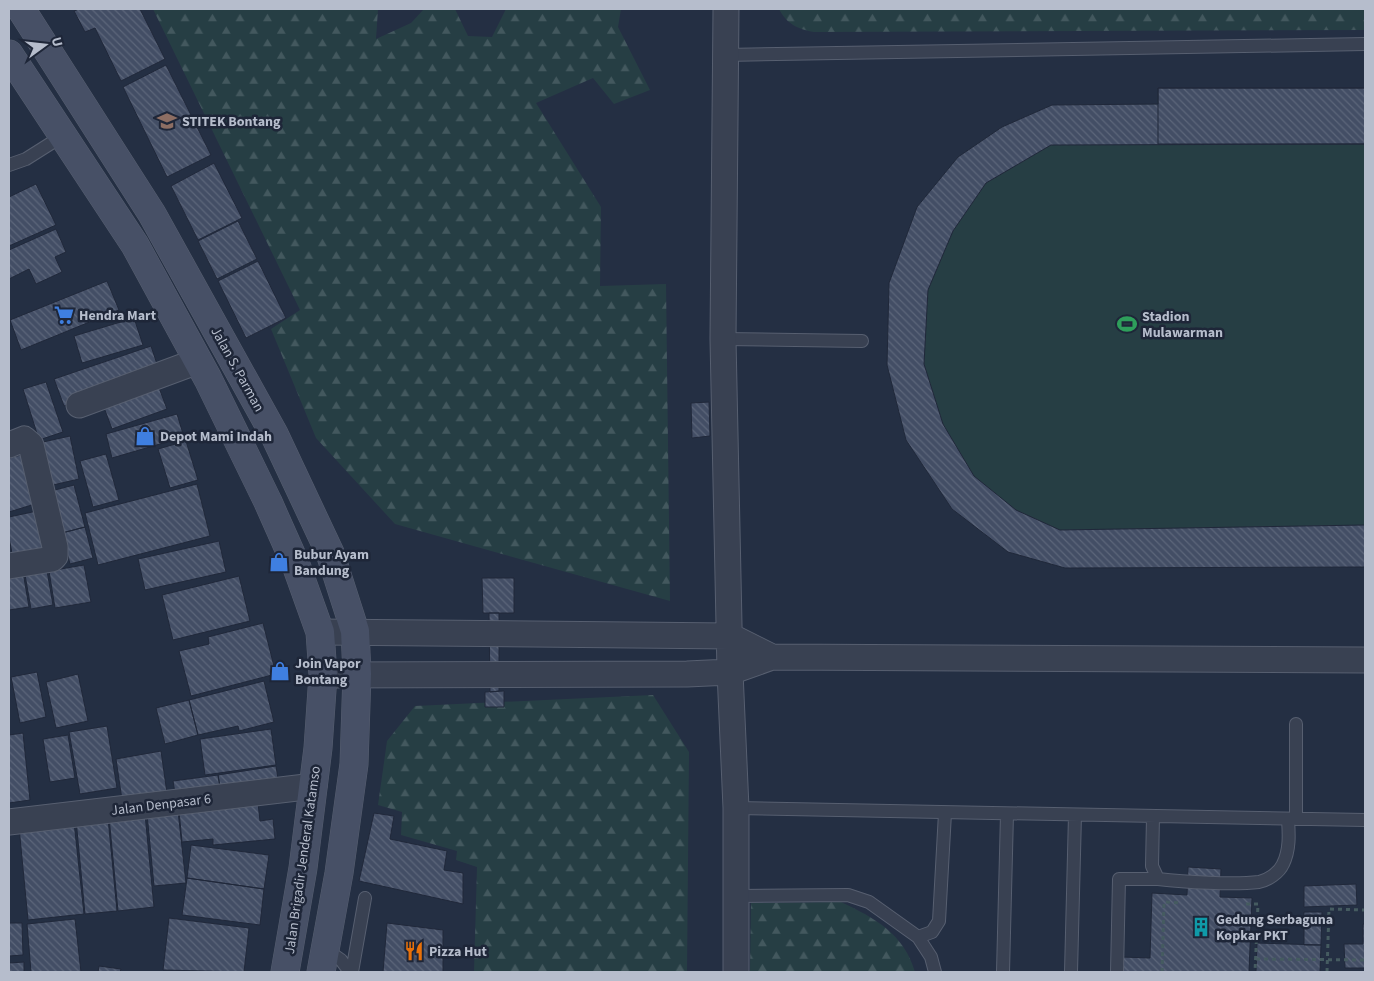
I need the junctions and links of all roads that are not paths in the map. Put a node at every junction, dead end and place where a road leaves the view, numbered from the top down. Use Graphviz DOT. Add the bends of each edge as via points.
graph roads {
  1 [pos="21,9"];
  2 [pos="726,9"];
  3 [pos="1365,44"];
  4 [pos="9,54"];
  5 [pos="725,55"];
  6 [pos="64,136"];
  7 [pos="9,165"];
  8 [pos="723,339"];
  9 [pos="862,341"];
  10 [pos="198,361"];
  11 [pos="79,405"];
  12 [pos="9,445"];
  13 [pos="9,566"];
  14 [pos="355,631"];
  15 [pos="320,632"];
  16 [pos="730,636"];
  17 [pos="772,657"];
  18 [pos="1365,660"];
  19 [pos="730,672"];
  20 [pos="357,674"];
  21 [pos="323,675"];
  22 [pos="1296,724"];
  23 [pos="314,786"];
  24 [pos="736,808"];
  25 [pos="945,813"];
  26 [pos="1007,814"];
  27 [pos="1075,815"];
  28 [pos="1153,817"];
  29 [pos="1292,819"];
  30 [pos="1365,820"];
  31 [pos="9,822"];
  32 [pos="1158,879"];
  33 [pos="737,896"];
  34 [pos="366,898"];
  35 [pos="918,937"];
  36 [pos="323,960"];
  37 [pos="285,972"];
  38 [pos="351,972"];
  39 [pos="736,972"];
  40 [pos="935,972"];
  41 [pos="1003,972"];
  42 [pos="1071,972"];
  43 [pos="1117,972"];
  1 -- 14 [label="main road, Jalan S. Parman" via="152,214 274,434 330,553"];
  2 -- 5 [label="street"];
  3 -- 5 [label="lane"];
  4 -- 6 [label="main road"];
  5 -- 8 [label="street"];
  6 -- 7 [label="lane" via="26,159"];
  6 -- 10 [label="main road" via="135,245"];
  8 -- 9 [label="lane"];
  8 -- 16 [label="street"];
  10 -- 11 [label="street"];
  10 -- 15 [label="main road" via="268,502 296,565"];
  12 -- 13 [label="street" via="19,439 31,445 56,547 52,559"];
  14 -- 15 [label="street"];
  14 -- 16 [label="street"];
  14 -- 20 [label="main road, Jalan S. Parman"];
  15 -- 21 [label="main road"];
  16 -- 17 [label="street"];
  16 -- 19 [label="street"];
  17 -- 18 [label="street"];
  17 -- 19 [label="street"];
  19 -- 20 [label="street"];
  19 -- 24 [label="street"];
  20 -- 21 [label="street"];
  20 -- 36 [label="main road, Jalan S. Parman" via="354,764"];
  21 -- 23 [label="main road, Jalan Brigadir Jenderal Katamso"];
  22 -- 29 [label="lane"];
  23 -- 31 [label="street, Jalan Denpasar 6"];
  23 -- 37 [label="main road, Jalan Brigadir Jenderal Katamso"];
  24 -- 25 [label="lane"];
  24 -- 33 [label="street"];
  25 -- 26 [label="lane"];
  25 -- 35 [label="lane" via="939,921 932,932"];
  26 -- 27 [label="lane"];
  26 -- 41 [label="lane"];
  27 -- 28 [label="lane"];
  27 -- 42 [label="lane"];
  28 -- 29 [label="lane"];
  28 -- 32 [label="lane" via="1152,866"];
  29 -- 30 [label="lane"];
  29 -- 32 [label="lane" via="1283,865 1274,875 1260,882"];
  32 -- 43 [label="lane" via="1120,879"];
  33 -- 35 [label="lane" via="848,895 869,902"];
  33 -- 39 [label="street"];
  34 -- 38 [label="lane"];
  35 -- 40 [label="lane" via="931,957"];
  36 -- 38 [label="lane" via="341,960"];
}
